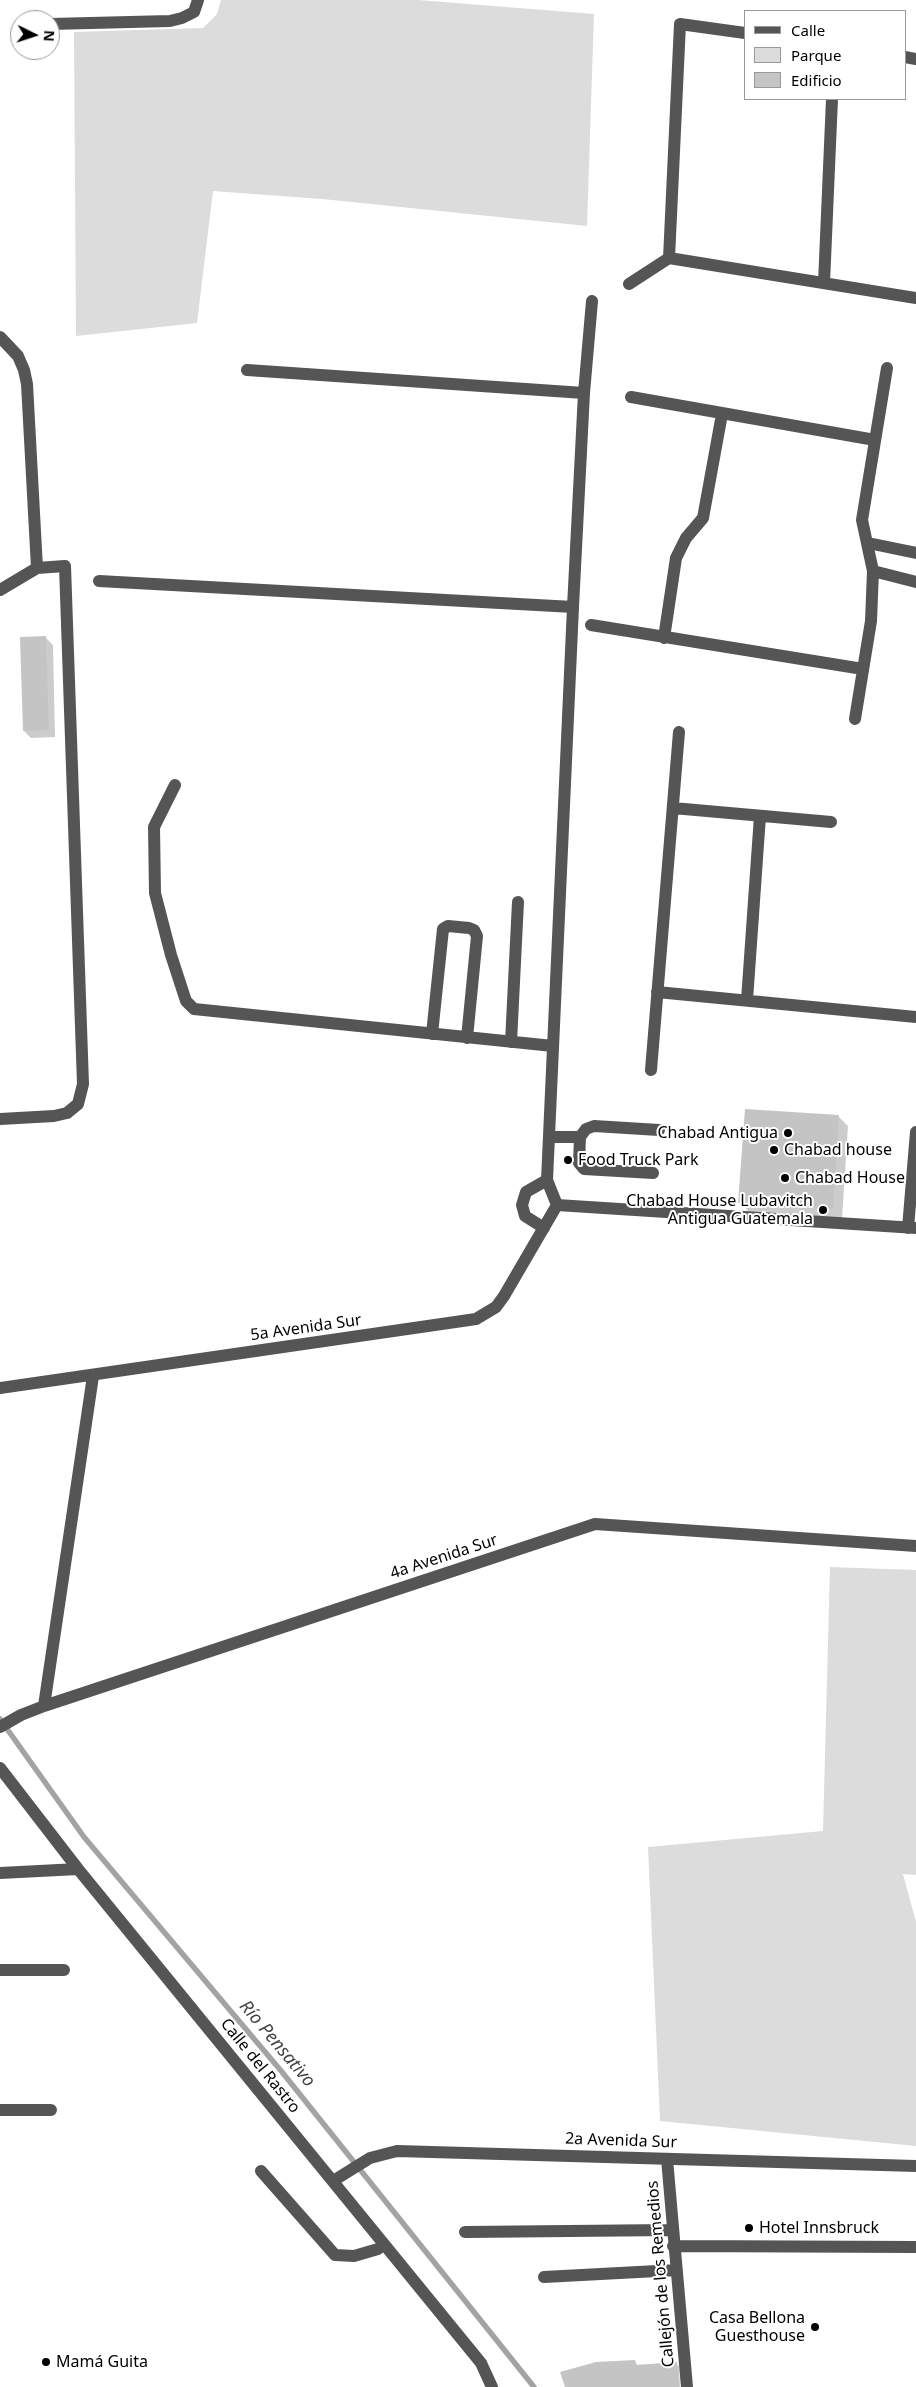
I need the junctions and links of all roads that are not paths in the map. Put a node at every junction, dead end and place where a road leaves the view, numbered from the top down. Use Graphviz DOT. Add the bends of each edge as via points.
graph roads {
  1 [pos="198,0"];
  2 [pos="60,24"];
  3 [pos="744,33"];
  4 [pos="832,100"];
  5 [pos="669,258"];
  6 [pos="824,283"];
  7 [pos="629,284"];
  8 [pos="916,298"];
  9 [pos="592,301"];
  10 [pos="0,336"];
  11 [pos="887,368"];
  12 [pos="247,370"];
  13 [pos="584,393"];
  14 [pos="632,397"];
  15 [pos="722,414"];
  16 [pos="875,440"];
  17 [pos="868,543"];
  18 [pos="916,553"];
  19 [pos="37,568"];
  20 [pos="873,571"];
  21 [pos="99,580"];
  22 [pos="916,582"];
  23 [pos="0,590"];
  24 [pos="573,606"];
  25 [pos="591,625"];
  26 [pos="664,638"];
  27 [pos="863,669"];
  28 [pos="854,719"];
  29 [pos="679,732"];
  30 [pos="175,785"];
  31 [pos="672,808"];
  32 [pos="760,816"];
  33 [pos="832,822"];
  34 [pos="518,902"];
  35 [pos="657,992"];
  36 [pos="747,1000"];
  37 [pos="916,1017"];
  38 [pos="432,1034"];
  39 [pos="467,1038"];
  40 [pos="511,1042"];
  41 [pos="553,1046"];
  42 [pos="651,1070"];
  43 [pos="0,1119"];
  44 [pos="659,1130"];
  45 [pos="916,1132"];
  46 [pos="551,1136"];
  47 [pos="580,1137"];
  48 [pos="653,1173"];
  49 [pos="547,1180"];
  50 [pos="557,1205"];
  51 [pos="544,1228"];
  52 [pos="912,1228"];
  53 [pos="93,1376"];
  54 [pos="0,1388"];
  55 [pos="916,1546"];
  56 [pos="47,1682"];
  57 [pos="59,1701"];
  58 [pos="44,1706"];
  59 [pos="0,1728"];
  60 [pos="0,1768"];
  61 [pos="78,1869"];
  62 [pos="0,1873"];
  63 [pos="0,1970"];
  64 [pos="64,1970"];
  65 [pos="0,2110"];
  66 [pos="51,2110"];
  67 [pos="667,2158"];
  68 [pos="916,2166"];
  69 [pos="261,2170"];
  70 [pos="333,2181"];
  71 [pos="672,2230"];
  72 [pos="465,2232"];
  73 [pos="384,2244"];
  74 [pos="673,2246"];
  75 [pos="916,2247"];
  76 [pos="676,2270"];
  77 [pos="544,2277"];
  78 [pos="492,2387"];
  79 [pos="687,2387"];
  1 -- 2 [label="street" via="194,12 170,21"];
  3 -- 5 [label="street" via="680,24"];
  4 -- 6 [label="street"];
  5 -- 6 [label="street"];
  5 -- 7 [label="street"];
  6 -- 8 [label="street"];
  9 -- 13 [label="street"];
  10 -- 19 [label="street" via="18,356 24,370"];
  11 -- 16 [label="street"];
  12 -- 13 [label="street"];
  13 -- 24 [label="street"];
  14 -- 15 [label="street"];
  15 -- 16 [label="street"];
  15 -- 26 [label="street" via="703,518 686,538 676,558"];
  16 -- 17 [label="street" via="862,520"];
  17 -- 18 [label="street"];
  17 -- 20 [label="street"];
  19 -- 23 [label="street"];
  19 -- 43 [label="street" via="65,566 83,1091 78,1104 67,1113"];
  20 -- 22 [label="street"];
  20 -- 27 [label="street" via="871,622"];
  21 -- 24 [label="street"];
  24 -- 41 [label="street"];
  25 -- 26 [label="street"];
  26 -- 27 [label="street"];
  27 -- 28 [label="street"];
  29 -- 31 [label="street"];
  30 -- 38 [label="street" via="154,826 155,894 186,1001 194,1009"];
  31 -- 32 [label="street"];
  31 -- 35 [label="street"];
  32 -- 33 [label="street"];
  32 -- 36 [label="street"];
  34 -- 40 [label="street"];
  35 -- 36 [label="street"];
  35 -- 42 [label="street"];
  36 -- 37 [label="street"];
  38 -- 39 [label="street"];
  38 -- 39 [label="street" via="443,929 448,926 469,928 477,936"];
  39 -- 40 [label="street"];
  40 -- 41 [label="street"];
  41 -- 46 [label="street"];
  44 -- 47 [label="street" via="594,1126 586,1129"];
  45 -- 52 [label="street"];
  46 -- 47 [label="street"];
  46 -- 49 [label="street"];
  47 -- 48 [label="street" via="579,1163 584,1170"];
  49 -- 50 [label="street"];
  49 -- 51 [label="street" via="526,1192 522,1205 525,1216"];
  50 -- 51 [label="street, 5a Avenida Sur"];
  50 -- 52 [label="street"];
  51 -- 53 [label="street, 5a Avenida Sur" via="496,1307 476,1319"];
  53 -- 54 [label="street, 5a Avenida Sur"];
  53 -- 56 [label="street"];
  55 -- 57 [label="street, 4a Avenida Sur" via="595,1524"];
  56 -- 57 [label="street" via="50,1696"];
  56 -- 58 [label="street"];
  57 -- 58 [label="street, 4a Avenida Sur"];
  58 -- 59 [label="street, 4a Avenida Sur"];
  60 -- 61 [label="street, Calle del Rastro"];
  61 -- 62 [label="street"];
  61 -- 70 [label="street, Calle del Rastro"];
  63 -- 64 [label="street"];
  65 -- 66 [label="street"];
  67 -- 68 [label="street, 2a Avenida Sur"];
  67 -- 70 [label="street, 2a Avenida Sur" via="396,2151 370,2158"];
  67 -- 71 [label="street, Callejón de los Remedios"];
  69 -- 73 [label="street" via="335,2255 354,2256"];
  70 -- 73 [label="street, Calle del Rastro"];
  71 -- 72 [label="street"];
  71 -- 74 [label="street, Callejón de los Remedios"];
  73 -- 78 [label="street, Calle del Rastro" via="481,2363"];
  74 -- 75 [label="street"];
  74 -- 76 [label="street, Callejón de los Remedios"];
  76 -- 77 [label="street"];
  76 -- 79 [label="street, Callejón de los Remedios"];
}
